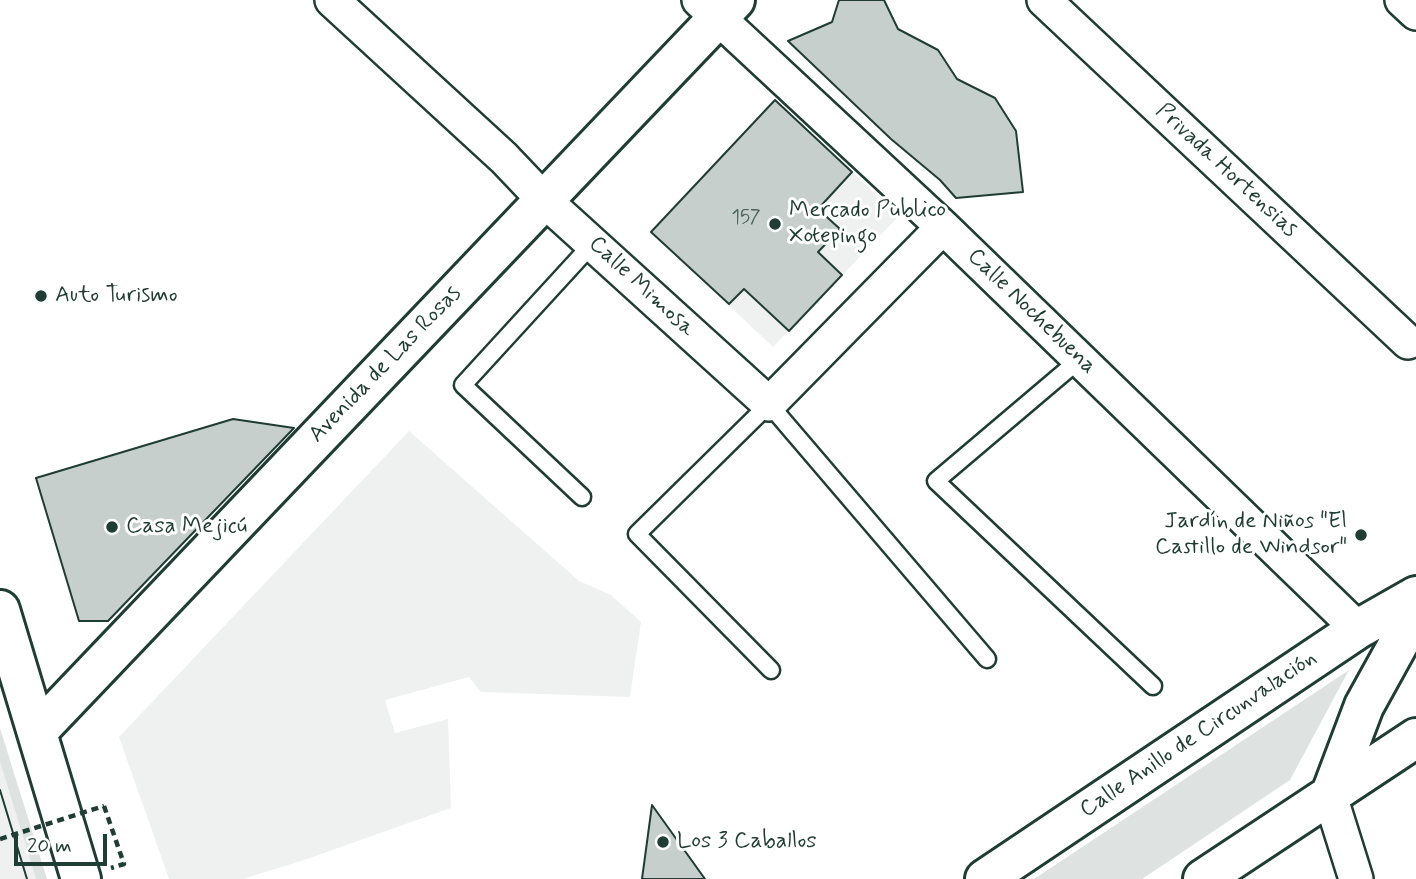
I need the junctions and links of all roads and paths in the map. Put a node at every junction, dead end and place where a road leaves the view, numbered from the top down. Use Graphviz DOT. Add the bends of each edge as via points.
graph roads {
  1 [pos="332,0"];
  2 [pos="1044,0"];
  3 [pos="1402,0"];
  4 [pos="718,6"];
  5 [pos="1416,13"];
  6 [pos="543,199"];
  7 [pos="943,227"];
  8 [pos="593,242"];
  9 [pos="1408,342"];
  10 [pos="1080,359"];
  11 [pos="768,404"];
  12 [pos="582,497"];
  13 [pos="1416,596"];
  14 [pos="0,610"];
  15 [pos="1416,612"];
  16 [pos="1358,629"];
  17 [pos="987,659"];
  18 [pos="771,670"];
  19 [pos="1153,686"];
  20 [pos="38,731"];
  21 [pos="1416,738"];
  22 [pos="1329,796"];
  23 [pos="0,839"];
  24 [pos="1256,844"];
  25 [pos="124,864"];
  26 [pos="81,879"];
  27 [pos="985,879"];
  28 [pos="1203,879"];
  29 [pos="1236,879"];
  30 [pos="1356,879"];
  1 -- 6 [label="street, Calle Mimosa" via="505,158"];
  2 -- 9 [label="street, Privada Hortensias"];
  3 -- 5 [label="street"];
  4 -- 6 [label="main road, Avenida de Las Rosas"];
  4 -- 7 [label="street, Calle Nochebuena"];
  6 -- 8 [label="street, Calle Mimosa"];
  6 -- 20 [label="main road, Avenida de Las Rosas"];
  7 -- 10 [label="street, Calle Nochebuena"];
  7 -- 11 [label="street"];
  8 -- 11 [label="street, Calle Mimosa"];
  8 -- 12 [label="lane" via="463,385"];
  10 -- 16 [label="street, Calle Nochebuena"];
  10 -- 19 [label="lane" via="936,481"];
  11 -- 17 [label="lane"];
  11 -- 18 [label="lane" via="637,534"];
  13 -- 16 [label="main road, Calle Anillo de Circunvalación"];
  14 -- 20 [label="main road"];
  15 -- 22 [label="main road" via="1364,706"];
  16 -- 27 [label="main road, Calle Anillo de Circunvalación"];
  20 -- 26 [label="main road"];
  21 -- 22 [label="main road"];
  22 -- 24 [label="main road"];
  22 -- 30 [label="street"];
  23 -- 25 [label="path, bridge" via="104,806"];
  24 -- 28 [label="main road"];
  24 -- 29 [label="main road"];
}
